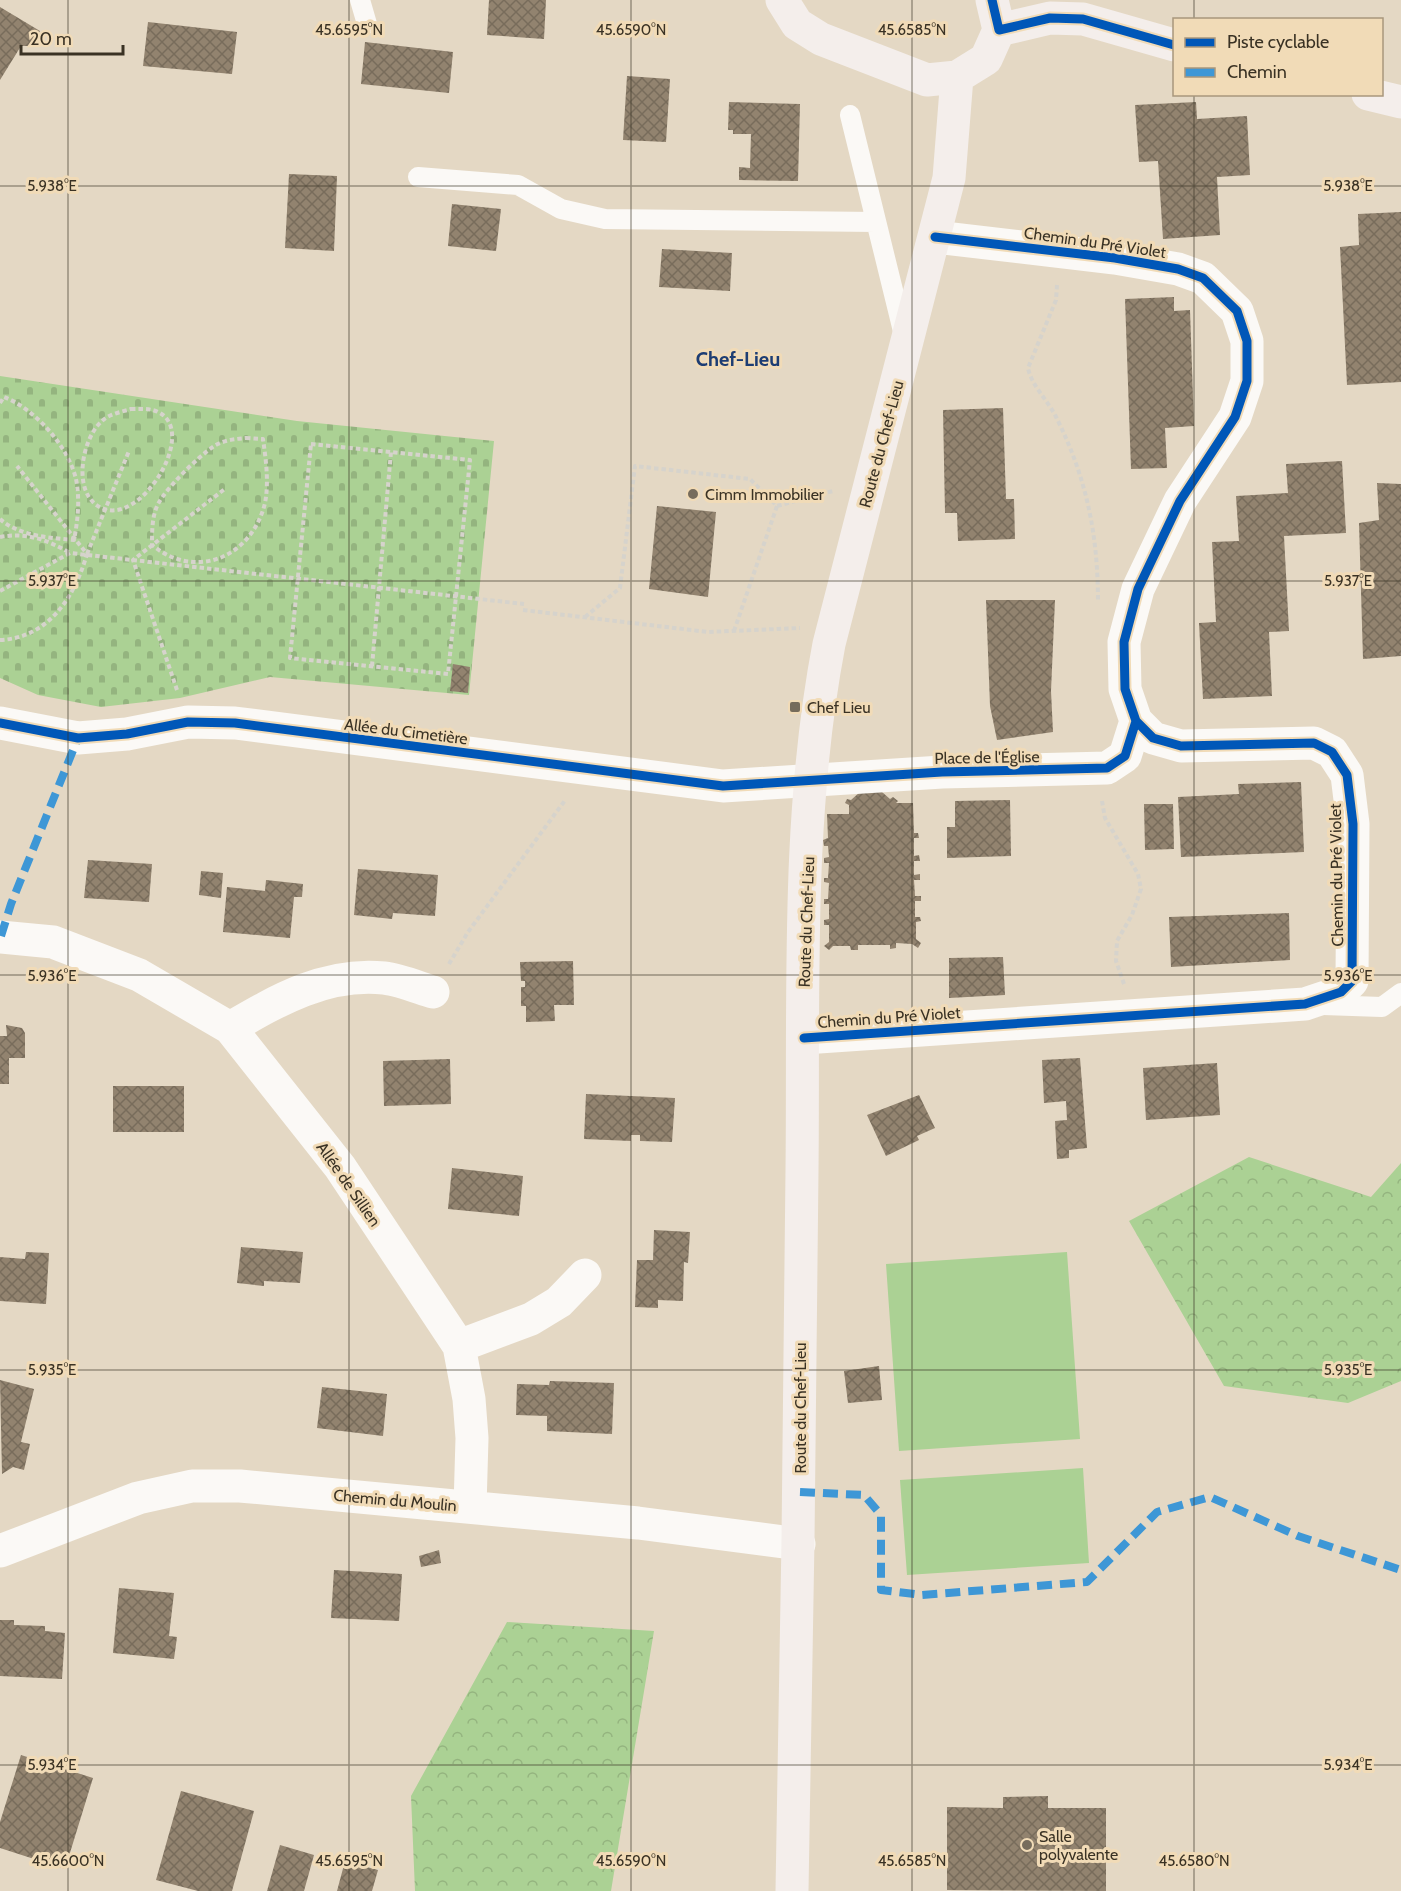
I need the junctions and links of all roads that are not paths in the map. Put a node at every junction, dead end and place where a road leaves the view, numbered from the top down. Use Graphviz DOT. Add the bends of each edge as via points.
graph roads {
  1 [pos="360,0"];
  2 [pos="782,0"];
  3 [pos="995,15"];
  4 [pos="367,24"];
  5 [pos="1173,45"];
  6 [pos="957,77"];
  7 [pos="1376,96"];
  8 [pos="1401,102"];
  9 [pos="850,115"];
  10 [pos="418,177"];
  11 [pos="876,222"];
  12 [pos="935,237"];
  13 [pos="907,346"];
  14 [pos="1136,721"];
  15 [pos="0,723"];
  16 [pos="810,780"];
  17 [pos="0,937"];
  18 [pos="433,992"];
  19 [pos="1401,993"];
  20 [pos="1305,1004"];
  21 [pos="230,1028"];
  22 [pos="804,1038"];
  23 [pos="585,1275"];
  24 [pos="459,1346"];
  25 [pos="470,1507"];
  26 [pos="799,1544"];
  27 [pos="0,1551"];
  28 [pos="792,1891"];
  1 -- 4 [label="lane"];
  2 -- 6 [label="main road" via="797,24 821,39 927,80"];
  3 -- 5 [label="main road" via="1083,19"];
  3 -- 6 [label="main road" via="987,59"];
  6 -- 12 [label="main road, Route du Chef-Lieu" via="949,178"];
  7 -- 8 [label="main road"];
  9 -- 11 [label="lane"];
  10 -- 11 [label="lane" via="518,185 561,209 605,219"];
  11 -- 13 [label="lane"];
  12 -- 13 [label="main road, Route du Chef-Lieu"];
  12 -- 14 [label="street, Chemin du Pré Violet" via="1178,269 1203,279 1237,311 1246,341 1247,381 1235,417 1180,501 1138,589 1124,642 1125,689"];
  13 -- 16 [label="main road, Route du Chef-Lieu" via="834,627 816,715"];
  14 -- 16 [label="street, Place de l'Église" via="1125,756 1107,768"];
  14 -- 20 [label="street, Chemin du Pré Violet" via="1152,738 1181,746 1314,743 1332,752 1347,775 1353,824 1352,981 1341,992"];
  15 -- 16 [label="street, Allée du Cimetière" via="78,738 127,734 188,722 235,723 723,786"];
  16 -- 22 [label="main road, Route du Chef-Lieu"];
  17 -- 21 [label="street, Allée de Sillien" via="53,942 139,975"];
  18 -- 21 [label="street" via="385,978 333,979 278,1000"];
  19 -- 20 [label="lane, Chemin du Pré Violet" via="1382,1007"];
  20 -- 22 [label="street, Chemin du Pré Violet"];
  21 -- 24 [label="street, Allée de Sillien" via="340,1167"];
  22 -- 26 [label="main road, Route du Chef-Lieu"];
  23 -- 24 [label="street" via="559,1302 531,1319"];
  24 -- 25 [label="street, Allée de Sillien" via="472,1438"];
  25 -- 26 [label="street, Chemin du Moulin"];
  25 -- 27 [label="street, Chemin du Moulin" via="240,1486 192,1486 138,1498"];
  26 -- 28 [label="main road, Route du Chef-Lieu"];
}
